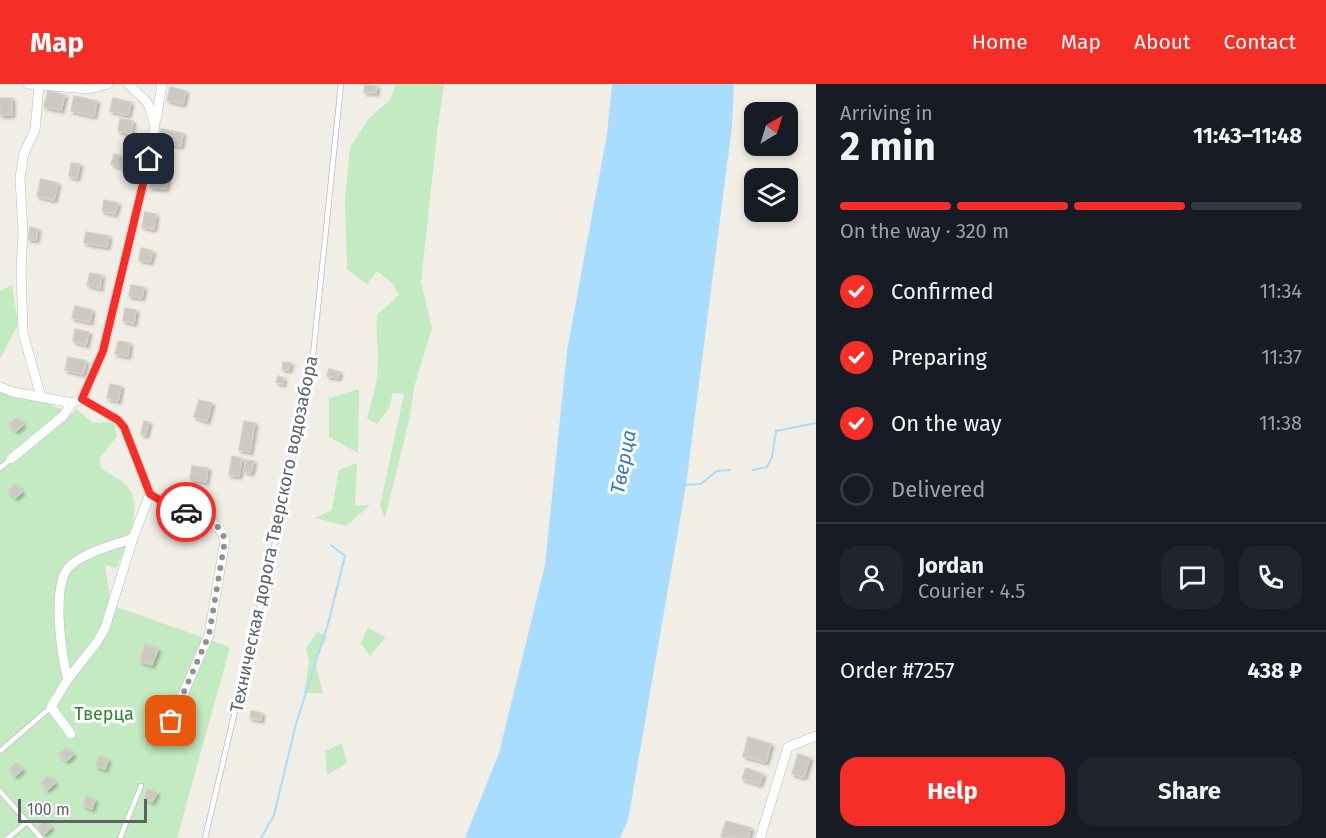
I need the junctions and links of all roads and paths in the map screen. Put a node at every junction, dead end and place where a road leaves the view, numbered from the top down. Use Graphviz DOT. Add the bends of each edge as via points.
graph roads {
  1 [pos="28,84"];
  2 [pos="108,84"];
  3 [pos="128,84"];
  4 [pos="162,84"];
  5 [pos="341,84"];
  6 [pos="39,85"];
  7 [pos="154,126"];
  8 [pos="0,387"];
  9 [pos="40,397"];
  10 [pos="82,399"];
  11 [pos="72,404"];
  12 [pos="11,459"];
  13 [pos="0,468"];
  14 [pos="150,494"];
  15 [pos="133,538"];
  16 [pos="68,679"];
  17 [pos="51,707"];
  18 [pos="71,734"];
  19 [pos="816,736"];
  20 [pos="162,742"];
  21 [pos="0,751"];
  22 [pos="141,786"];
  23 [pos="0,791"];
  24 [pos="27,822"];
  25 [pos="8,838"];
  26 [pos="40,838"];
  27 [pos="120,838"];
  28 [pos="205,838"];
  29 [pos="760,838"];
  1 -- 6 [label="street"];
  2 -- 6 [label="street" via="89,88"];
  3 -- 7 [label="street" via="146,101"];
  4 -- 7 [label="street"];
  5 -- 28 [label="lane, Техническая дорога Тверского водозабора" via="312,365 280,521"];
  6 -- 9 [label="street" via="36,130 24,153 20,178 23,333"];
  7 -- 10 [label="street" via="103,351"];
  8 -- 9 [label="street"];
  9 -- 11 [label="street"];
  10 -- 11 [label="street"];
  10 -- 14 [label="street" via="124,427"];
  11 -- 12 [label="street"];
  12 -- 13 [label="lane"];
  14 -- 15 [label="street"];
  14 -- 20 [label="street" via="172,508 208,518 218,526 225,540 209,635"];
  15 -- 16 [label="street" via="105,628"];
  15 -- 16 [label="street" via="81,558 64,574 58,619"];
  16 -- 17 [label="street"];
  17 -- 18 [label="street"];
  17 -- 21 [label="lane"];
  19 -- 29 [label="street" via="788,747"];
  22 -- 27 [label="lane"];
  23 -- 24 [label="lane"];
  24 -- 25 [label="lane"];
  24 -- 26 [label="lane"];
}
